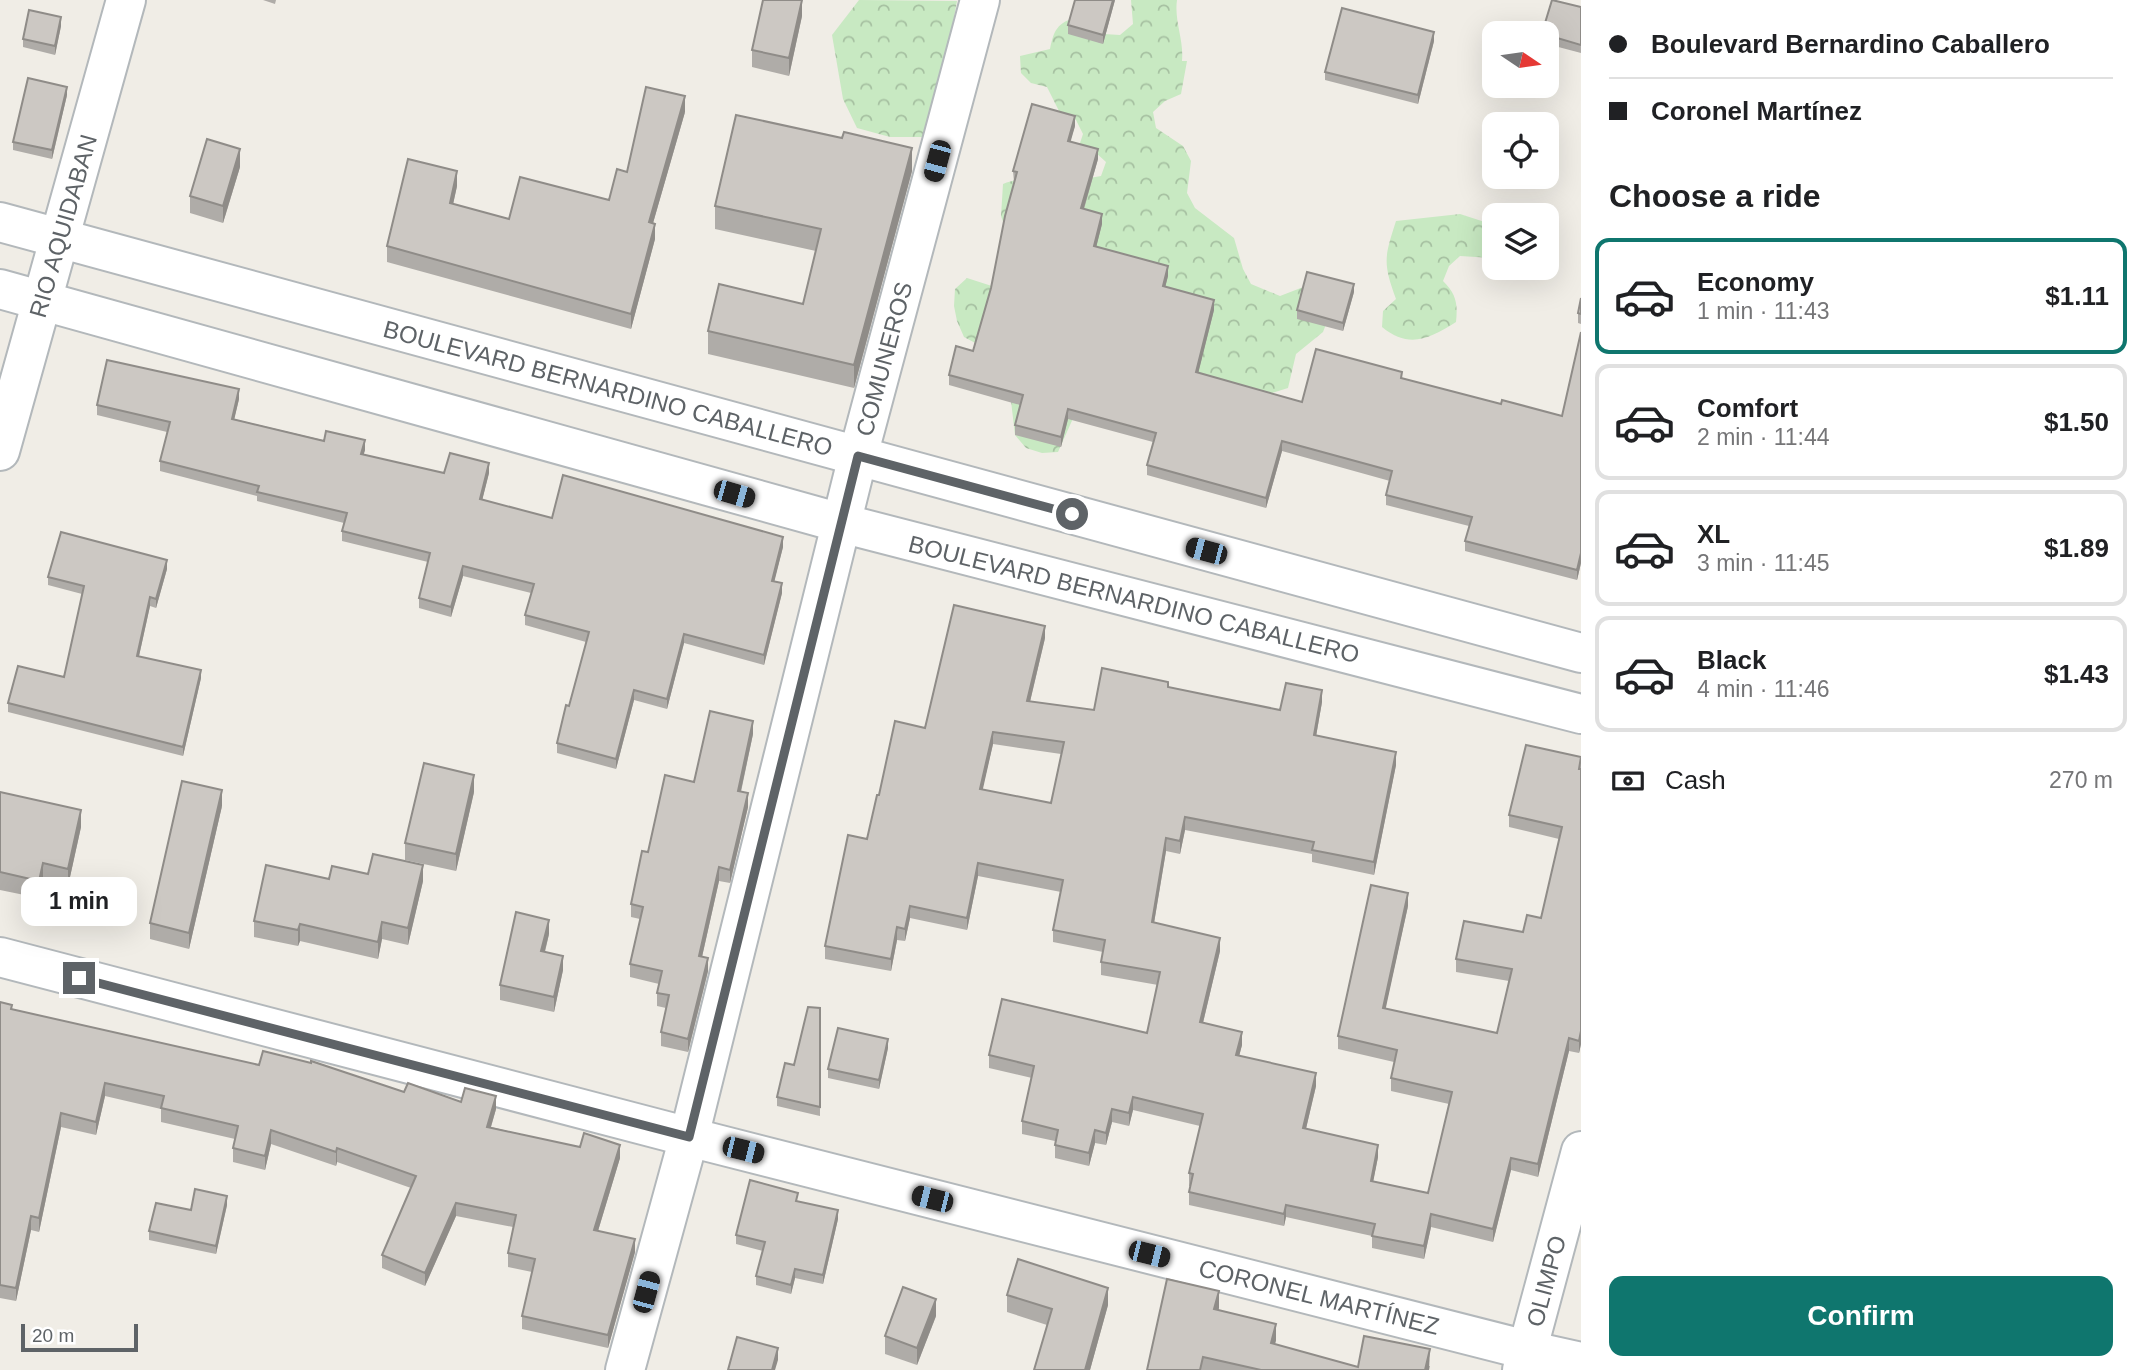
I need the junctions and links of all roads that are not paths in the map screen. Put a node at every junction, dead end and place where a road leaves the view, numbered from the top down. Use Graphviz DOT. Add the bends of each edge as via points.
graph roads {
  1 [pos="126,0"];
  2 [pos="979,0"];
  3 [pos="0,222"];
  4 [pos="59,239"];
  5 [pos="0,289"];
  6 [pos="42,301"];
  7 [pos="0,451"];
  8 [pos="858,456"];
  9 [pos="841,523"];
  10 [pos="1581,653"];
  11 [pos="1581,714"];
  12 [pos="0,957"];
  13 [pos="689,1137"];
  14 [pos="1581,1152"];
  15 [pos="1525,1360"];
  16 [pos="1581,1362"];
  17 [pos="625,1370"];
  1 -- 4 [label="street, RIO AQUIDABAN"];
  2 -- 8 [label="street, COMUNEROS"];
  3 -- 4 [label="street, BOULEVARD BERNARDINO CABALLERO"];
  4 -- 6 [label="street, RIO AQUIDABAN"];
  4 -- 8 [label="street, BOULEVARD BERNARDINO CABALLERO"];
  5 -- 6 [label="street, BOULEVARD BERNARDINO CABALLERO"];
  6 -- 7 [label="street, RIO AQUIDABAN"];
  6 -- 9 [label="street, BOULEVARD BERNARDINO CABALLERO"];
  8 -- 9 [label="street, COMUNEROS"];
  8 -- 10 [label="street, BOULEVARD BERNARDINO CABALLERO"];
  9 -- 11 [label="street, BOULEVARD BERNARDINO CABALLERO"];
  9 -- 13 [label="street, COMUNEROS"];
  12 -- 13 [label="street, CORONEL MARTÍNEZ"];
  13 -- 15 [label="street, CORONEL MARTÍNEZ"];
  13 -- 17 [label="street, COMUNEROS"];
  14 -- 15 [label="street, OLIMPO"];
  15 -- 16 [label="street, CORONEL MARTÍNEZ"];
}
